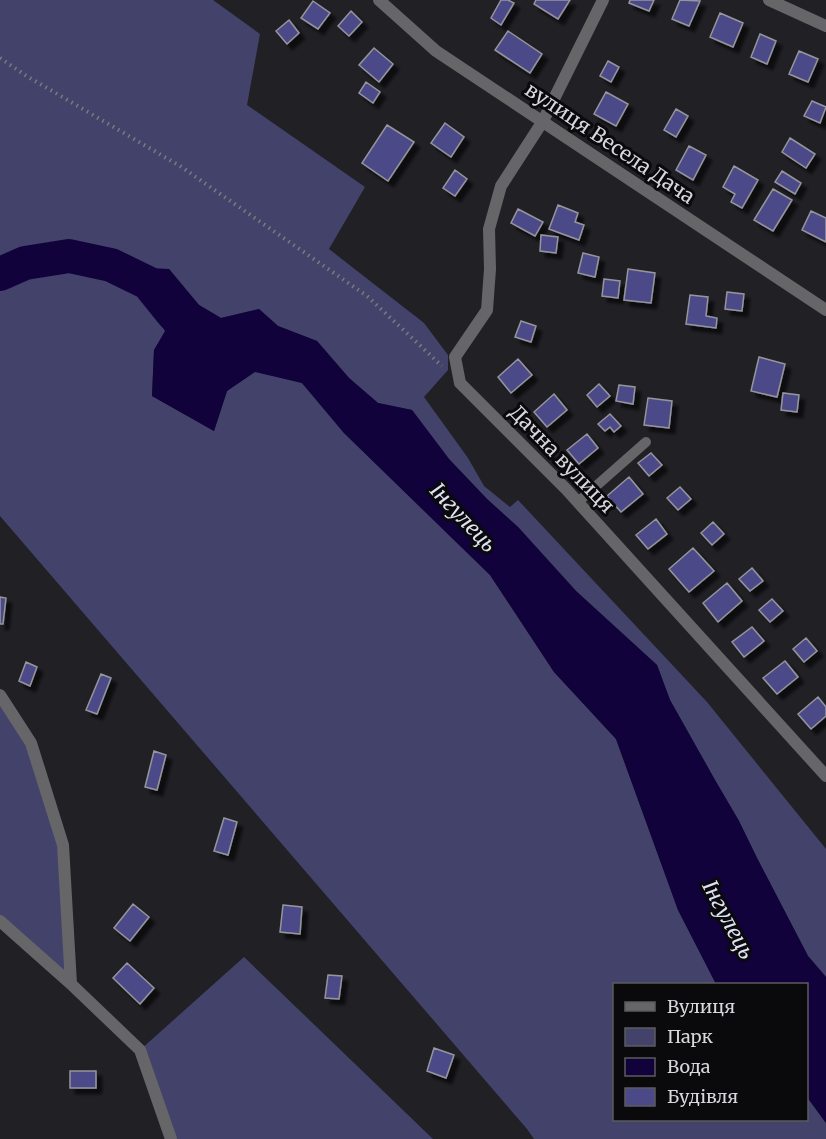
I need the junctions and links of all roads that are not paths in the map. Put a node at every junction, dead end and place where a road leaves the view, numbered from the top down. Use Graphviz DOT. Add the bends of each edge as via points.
graph roads {
  1 [pos="379,0"];
  2 [pos="603,0"];
  3 [pos="769,0"];
  4 [pos="824,21"];
  5 [pos="543,121"];
  6 [pos="826,310"];
  7 [pos="646,442"];
  8 [pos="578,502"];
  9 [pos="0,694"];
  10 [pos="826,776"];
  11 [pos="0,921"];
  12 [pos="70,984"];
  13 [pos="171,1139"];
  1 -- 5 [label="street, вулиця Весела Дача" via="436,51"];
  2 -- 5 [label="street"];
  3 -- 4 [label="street"];
  5 -- 6 [label="street, вулиця Весела Дача"];
  5 -- 8 [label="street, Дачна вулиця" via="501,186 489,229 487,310 455,357 460,383"];
  7 -- 8 [label="lane"];
  8 -- 10 [label="street, Дачна вулиця"];
  9 -- 12 [label="street" via="31,743 63,844"];
  11 -- 12 [label="street"];
  12 -- 13 [label="street" via="140,1050"];
}
